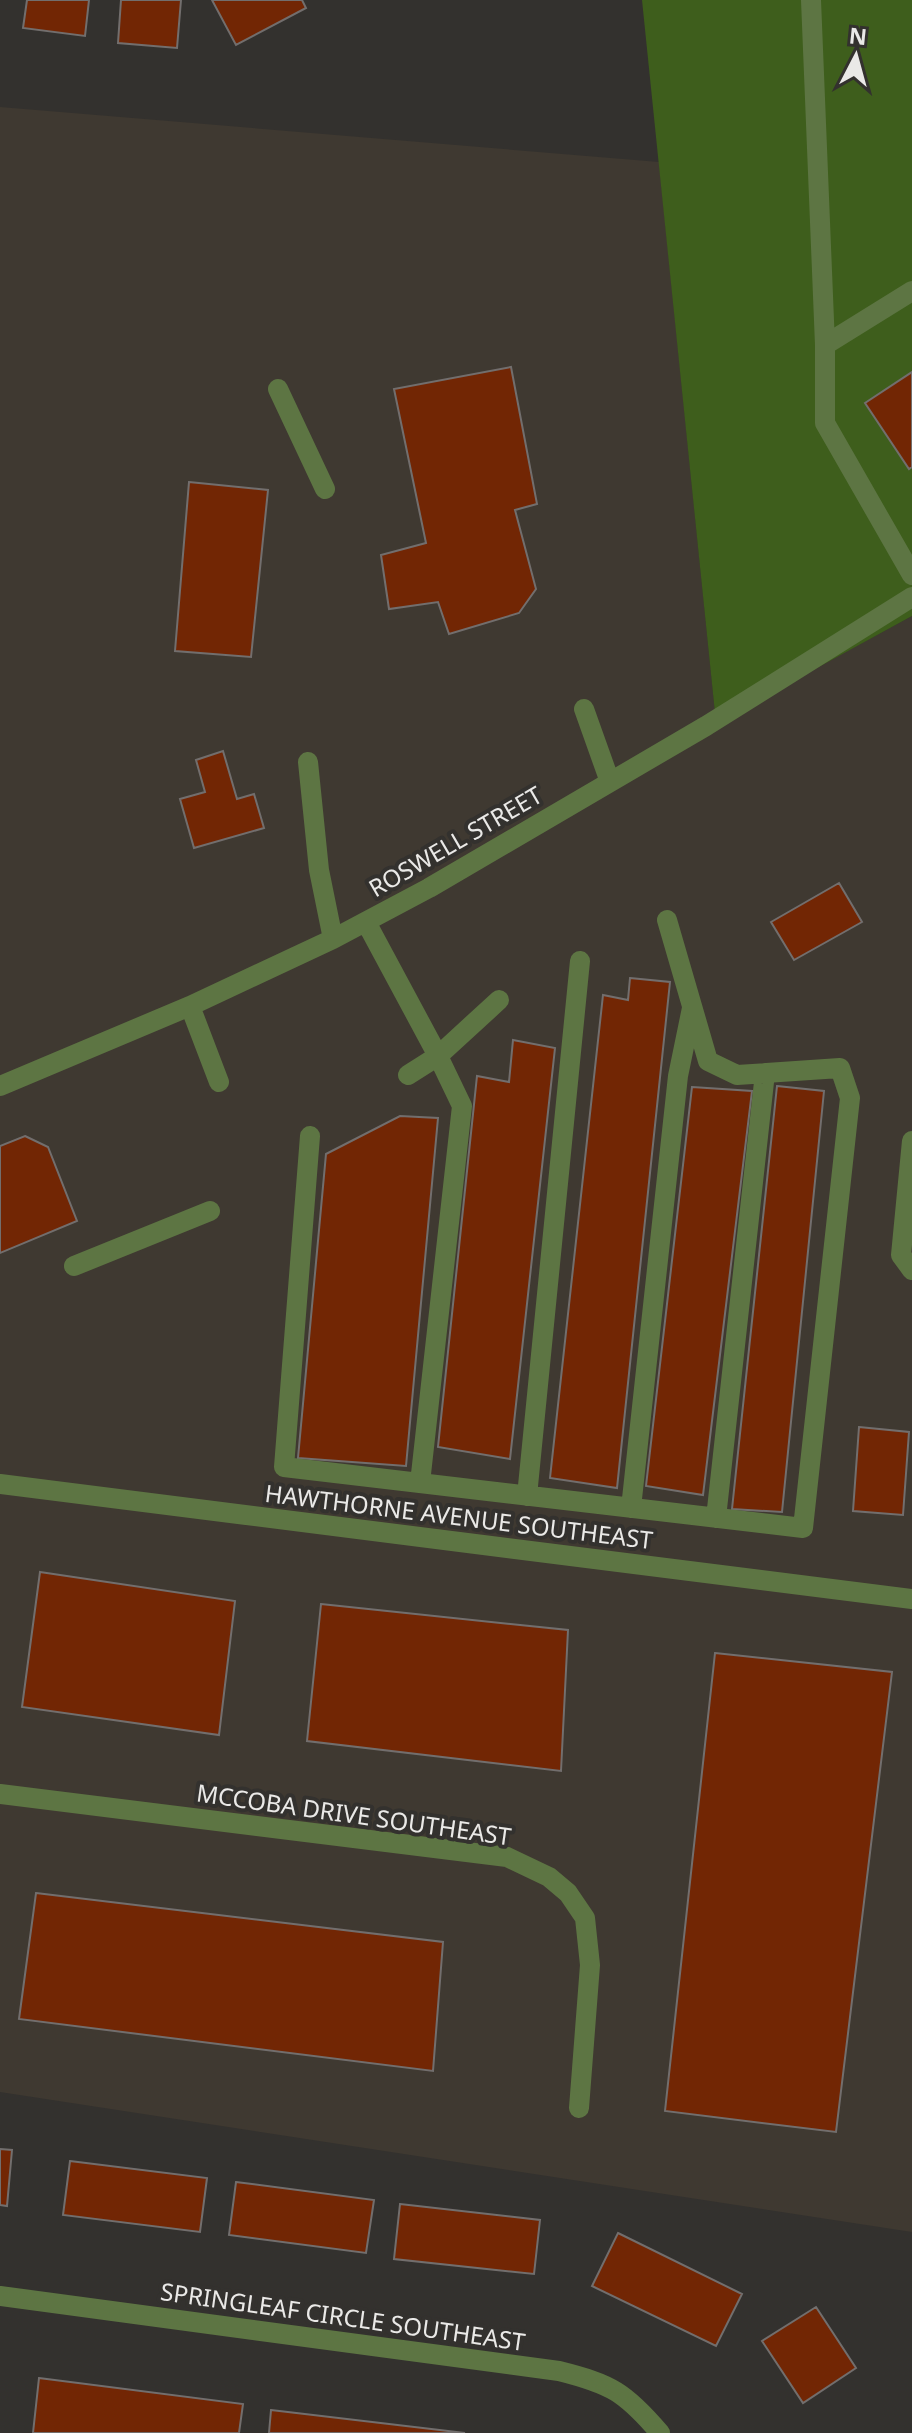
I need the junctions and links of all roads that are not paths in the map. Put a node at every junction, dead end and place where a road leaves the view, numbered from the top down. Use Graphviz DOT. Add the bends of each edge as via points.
graph roads {
  1 [pos="811,0"];
  2 [pos="912,291"];
  3 [pos="825,345"];
  4 [pos="278,389"];
  5 [pos="325,489"];
  6 [pos="912,575"];
  7 [pos="912,597"];
  8 [pos="584,709"];
  9 [pos="308,762"];
  10 [pos="610,782"];
  11 [pos="667,920"];
  12 [pos="366,922"];
  13 [pos="333,939"];
  14 [pos="580,961"];
  15 [pos="499,1000"];
  16 [pos="692,1004"];
  17 [pos="190,1006"];
  18 [pos="438,1056"];
  19 [pos="765,1073"];
  20 [pos="408,1075"];
  21 [pos="219,1082"];
  22 [pos="0,1086"];
  23 [pos="310,1136"];
  24 [pos="912,1141"];
  25 [pos="210,1211"];
  26 [pos="74,1266"];
  27 [pos="912,1270"];
  28 [pos="420,1483"];
  29 [pos="0,1484"];
  30 [pos="527,1496"];
  31 [pos="631,1508"];
  32 [pos="716,1518"];
  33 [pos="912,1599"];
  34 [pos="0,1794"];
  35 [pos="579,2108"];
  36 [pos="0,2296"];
  37 [pos="660,2433"];
  1 -- 3 [label="street"];
  2 -- 3 [label="street"];
  3 -- 6 [label="street" via="825,423"];
  4 -- 5 [label="street"];
  7 -- 10 [label="street, ROSWELL STREET"];
  8 -- 10 [label="street"];
  9 -- 13 [label="street" via="319,870"];
  10 -- 12 [label="street, ROSWELL STREET"];
  11 -- 16 [label="street"];
  12 -- 13 [label="street, ROSWELL STREET"];
  12 -- 18 [label="street"];
  13 -- 17 [label="street, ROSWELL STREET"];
  14 -- 30 [label="street"];
  15 -- 18 [label="street"];
  16 -- 19 [label="street" via="708,1061 737,1075"];
  16 -- 31 [label="street" via="678,1076"];
  17 -- 21 [label="street"];
  17 -- 22 [label="street, ROSWELL STREET"];
  18 -- 20 [label="street"];
  18 -- 28 [label="street" via="462,1106"];
  19 -- 32 [label="street"];
  19 -- 32 [label="street" via="840,1068 850,1098 849,1114 803,1528"];
  23 -- 28 [label="street" via="284,1467"];
  24 -- 27 [label="street" via="901,1255"];
  25 -- 26 [label="street"];
  28 -- 30 [label="street"];
  29 -- 33 [label="street, HAWTHORNE AVENUE SOUTHEAST"];
  30 -- 31 [label="street"];
  31 -- 32 [label="street"];
  34 -- 35 [label="street, MCCOBA DRIVE SOUTHEAST" via="507,1857 549,1877 585,1918 590,1965"];
  36 -- 37 [label="street, SPRINGLEAF CIRCLE SOUTHEAST" via="559,2371 599,2381 634,2403"];
}
